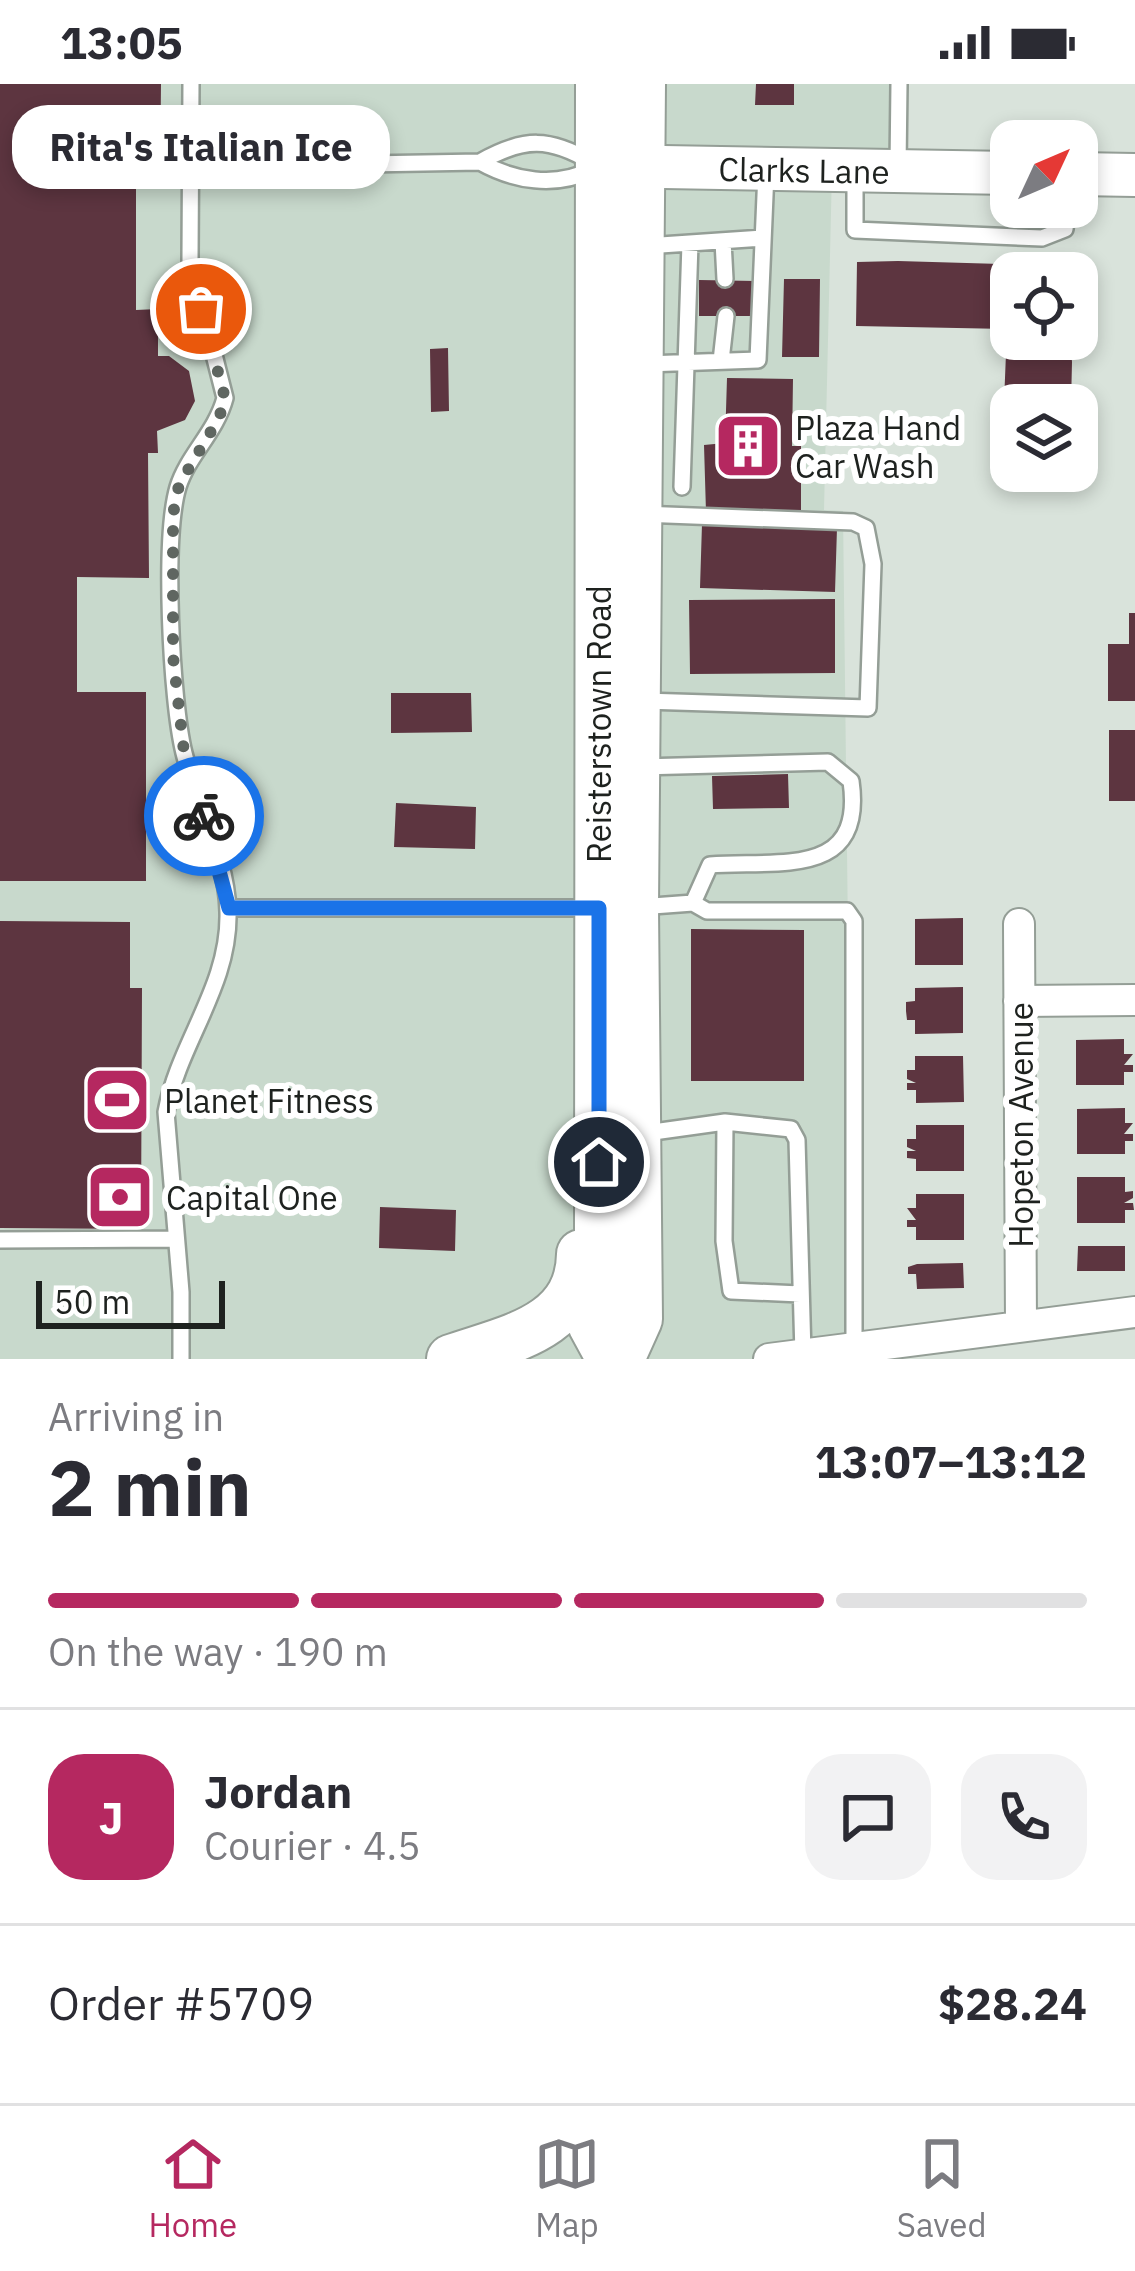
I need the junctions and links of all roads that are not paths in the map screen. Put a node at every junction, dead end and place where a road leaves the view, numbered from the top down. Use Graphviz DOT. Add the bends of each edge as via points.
graph roads {
  1 [pos="191,84"];
  2 [pos="600,84"];
  3 [pos="640,84"];
  4 [pos="899,84"];
  5 [pos="480,162"];
  6 [pos="192,167"];
  7 [pos="618,167"];
  8 [pos="766,170"];
  9 [pos="855,171"];
  10 [pos="898,171"];
  11 [pos="990,173"];
  12 [pos="1098,174"];
  13 [pos="1135,175"];
  14 [pos="1064,228"];
  15 [pos="763,238"];
  16 [pos="723,241"];
  17 [pos="690,243"];
  18 [pos="636,247"];
  19 [pos="725,279"];
  20 [pos="726,316"];
  21 [pos="721,361"];
  22 [pos="689,362"];
  23 [pos="636,364"];
  24 [pos="686,447"];
  25 [pos="636,453"];
  26 [pos="682,488"];
  27 [pos="636,514"];
  28 [pos="597,560"];
  29 [pos="635,700"];
  30 [pos="638,767"];
  31 [pos="693,903"];
  32 [pos="229,908"];
  33 [pos="617,908"];
  34 [pos="1018,924"];
  35 [pos="1135,1000"];
  36 [pos="1019,1001"];
  37 [pos="598,1046"];
  38 [pos="725,1122"];
  39 [pos="637,1135"];
  40 [pos="176,1239"];
  41 [pos="0,1240"];
  42 [pos="800,1294"];
  43 [pos="1135,1312"];
  44 [pos="1021,1325"];
  45 [pos="854,1348"];
  46 [pos="803,1354"];
  47 [pos="181,1359"];
  48 [pos="451,1359"];
  49 [pos="611,1359"];
  50 [pos="620,1359"];
  51 [pos="769,1359"];
  1 -- 6 [label="lane"];
  2 -- 7 [label="main road, Reisterstown Road"];
  3 -- 7 [label="main road, Reisterstown Road"];
  4 -- 10 [label="lane"];
  5 -- 6 [label="lane"];
  5 -- 7 [label="lane" via="507,177 569,181"];
  5 -- 7 [label="lane" via="509,145 559,143"];
  6 -- 32 [label="lane" via="190,260 225,398 179,485 173,514 173,656 184,752"];
  7 -- 8 [label="street, Clarks Lane"];
  7 -- 18 [label="main road, Reisterstown Road"];
  7 -- 28 [label="main road, Reisterstown Road"];
  8 -- 9 [label="street, Clarks Lane"];
  8 -- 15 [label="lane"];
  9 -- 10 [label="street, Clarks Lane"];
  9 -- 14 [label="lane" via="855,230 1042,238"];
  10 -- 11 [label="street, Clarks Lane"];
  12 -- 13 [label="street"];
  15 -- 16 [label="lane"];
  15 -- 21 [label="lane" via="758,360"];
  16 -- 17 [label="lane"];
  16 -- 19 [label="lane"];
  17 -- 18 [label="lane"];
  17 -- 22 [label="lane"];
  18 -- 23 [label="main road, Reisterstown Road"];
  20 -- 21 [label="lane"];
  21 -- 22 [label="lane"];
  22 -- 23 [label="lane"];
  22 -- 24 [label="lane"];
  23 -- 25 [label="main road, Reisterstown Road"];
  24 -- 25 [label="lane"];
  24 -- 26 [label="lane"];
  25 -- 27 [label="main road, Reisterstown Road"];
  27 -- 29 [label="main road, Reisterstown Road"];
  27 -- 29 [label="lane" via="854,522 866,528 873,564 868,708"];
  28 -- 29 [label="main road" via="614,610 616,685"];
  28 -- 33 [label="main road, Reisterstown Road"];
  29 -- 30 [label="main road, Reisterstown Road"];
  30 -- 31 [label="lane" via="828,762 851,781 850,830 837,850 710,865"];
  30 -- 33 [label="main road, Reisterstown Road"];
  31 -- 33 [label="lane"];
  31 -- 45 [label="lane" via="707,911 847,911 854,921"];
  32 -- 33 [label="lane"];
  32 -- 40 [label="lane" via="221,969 171,1082 166,1112"];
  33 -- 37 [label="main road, Reisterstown Road"];
  33 -- 39 [label="main road, Reisterstown Road"];
  34 -- 36 [label="street, Hopeton Avenue"];
  35 -- 36 [label="street"];
  36 -- 44 [label="street, Hopeton Avenue"];
  37 -- 48 [label="main road" via="581,1268 572,1296 533,1330"];
  37 -- 49 [label="main road, Reisterstown Road" via="592,1324"];
  38 -- 39 [label="lane"];
  38 -- 42 [label="lane" via="777,1125 796,1140"];
  38 -- 42 [label="lane" via="730,1291"];
  39 -- 50 [label="main road, Reisterstown Road" via="638,1319"];
  40 -- 41 [label="lane"];
  40 -- 47 [label="lane"];
  42 -- 46 [label="lane"];
  43 -- 44 [label="street"];
  44 -- 45 [label="street"];
  45 -- 46 [label="street"];
  46 -- 51 [label="street"];
}
